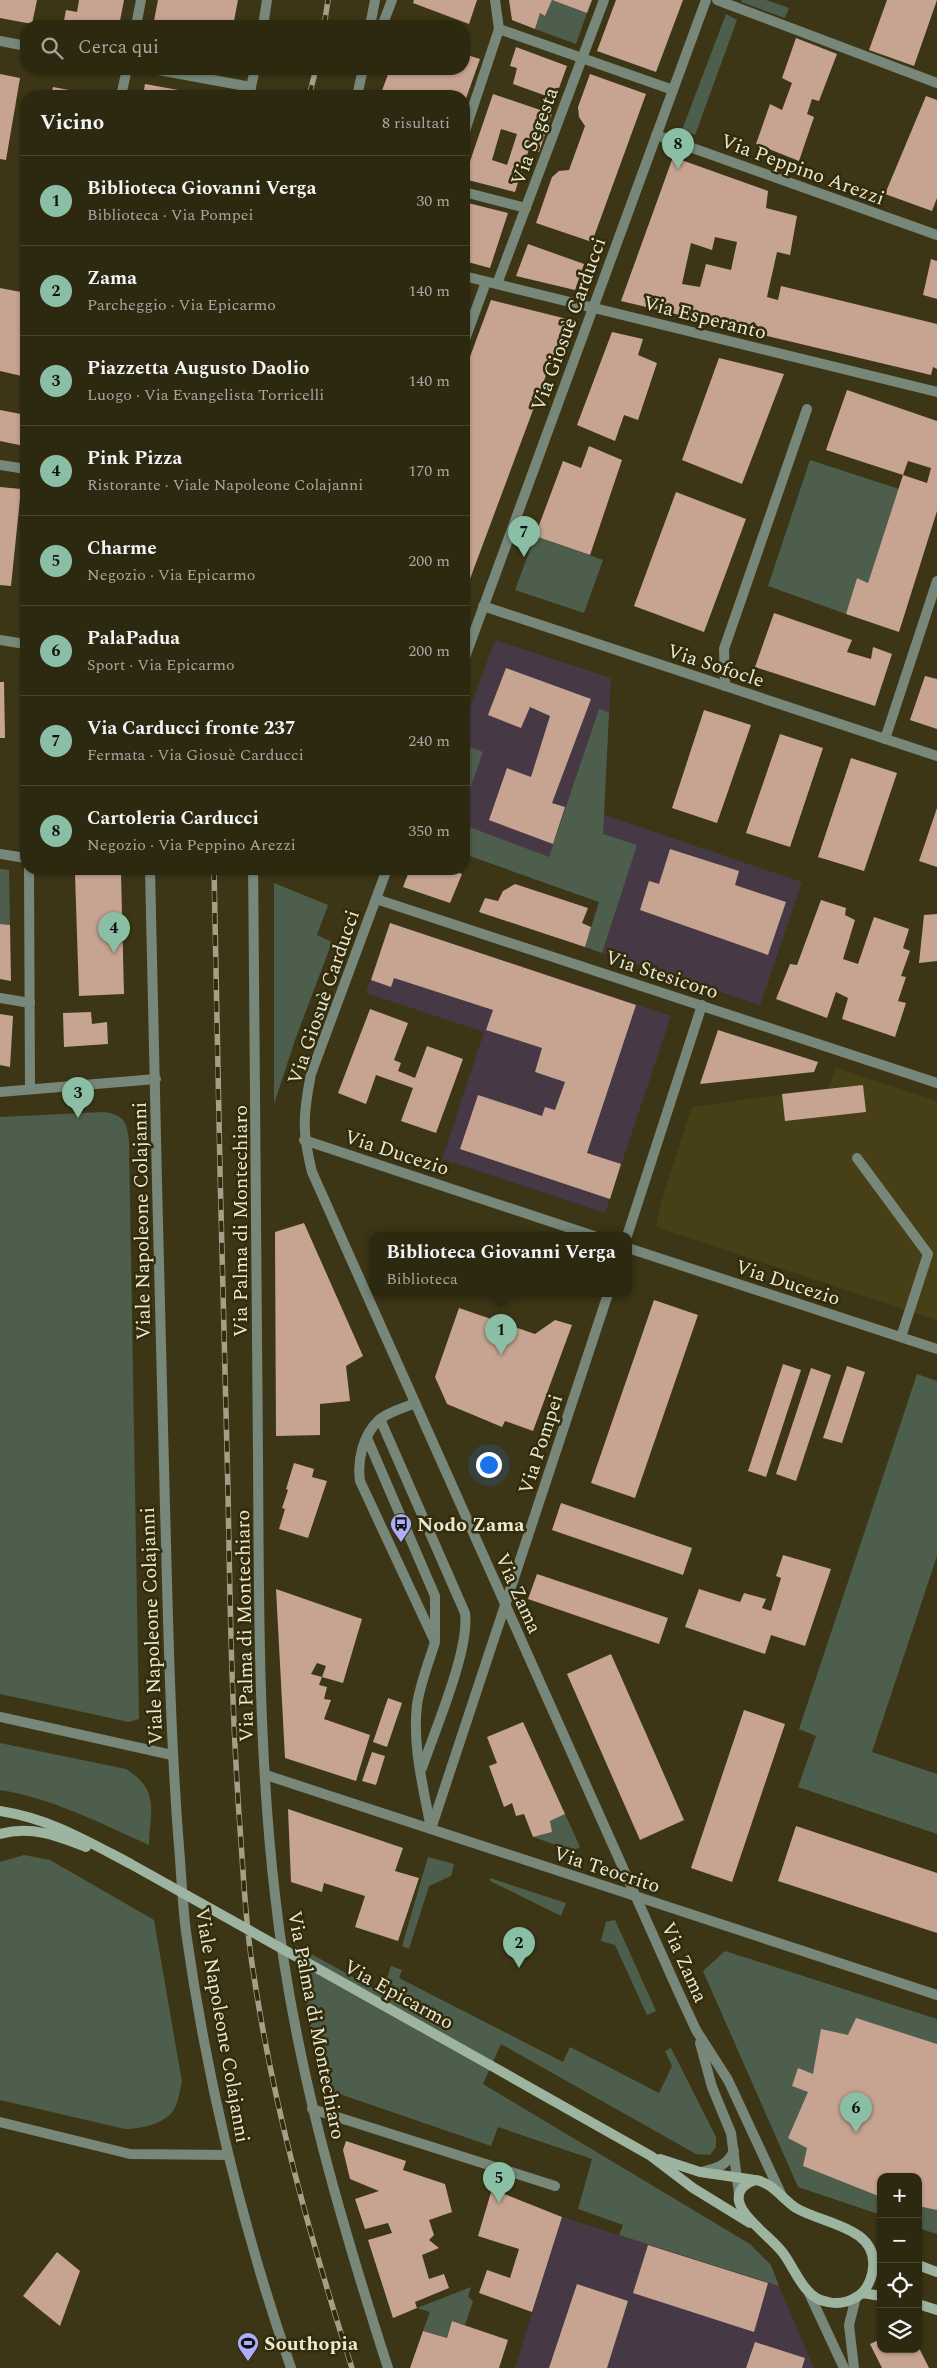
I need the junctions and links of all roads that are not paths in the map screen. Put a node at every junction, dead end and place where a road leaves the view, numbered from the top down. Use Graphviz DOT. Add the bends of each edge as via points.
graph roads {
  1 [pos="141,0"];
  2 [pos="267,0"];
  3 [pos="375,0"];
  4 [pos="392,0"];
  5 [pos="495,0"];
  6 [pos="604,0"];
  7 [pos="706,0"];
  8 [pos="717,0"];
  9 [pos="137,20"];
  10 [pos="263,20"];
  11 [pos="371,20"];
  12 [pos="384,20"];
  13 [pos="499,30"];
  14 [pos="0,41"];
  15 [pos="20,45"];
  16 [pos="582,58"];
  17 [pos="126,75"];
  18 [pos="179,75"];
  19 [pos="254,75"];
  20 [pos="362,75"];
  21 [pos="937,83"];
  22 [pos="122,90"];
  23 [pos="242,90"];
  24 [pos="250,90"];
  25 [pos="359,90"];
  26 [pos="673,90"];
  27 [pos="470,116"];
  28 [pos="656,135"];
  29 [pos="470,194"];
  30 [pos="526,208"];
  31 [pos="937,236"];
  32 [pos="470,278"];
  33 [pos="486,282"];
  34 [pos="497,284"];
  35 [pos="593,308"];
  36 [pos="470,326"];
  37 [pos="937,392"];
  38 [pos="808,409"];
  39 [pos="0,465"];
  40 [pos="20,468"];
  41 [pos="937,581"];
  42 [pos="483,606"];
  43 [pos="0,640"];
  44 [pos="20,643"];
  45 [pos="470,643"];
  46 [pos="725,686"];
  47 [pos="885,738"];
  48 [pos="937,756"];
  49 [pos="0,854"];
  50 [pos="20,857"];
  51 [pos="29,875"];
  52 [pos="150,875"];
  53 [pos="253,875"];
  54 [pos="385,875"];
  55 [pos="376,899"];
  56 [pos="0,998"];
  57 [pos="30,1002"];
  58 [pos="702,1005"];
  59 [pos="156,1079"];
  60 [pos="937,1083"];
  61 [pos="30,1089"];
  62 [pos="0,1092"];
  63 [pos="304,1140"];
  64 [pos="857,1158"];
  65 [pos="582,1232"];
  66 [pos="629,1232"];
  67 [pos="632,1249"];
  68 [pos="607,1297"];
  69 [pos="901,1337"];
  70 [pos="937,1349"];
  71 [pos="415,1403"];
  72 [pos="380,1419"];
  73 [pos="367,1438"];
  74 [pos="505,1605"];
  75 [pos="435,1642"];
  76 [pos="0,1717"];
  77 [pos="172,1755"];
  78 [pos="421,1772"];
  79 [pos="266,1775"];
  80 [pos="0,1811"];
  81 [pos="432,1829"];
  82 [pos="0,1834"];
  83 [pos="129,1863"];
  84 [pos="637,1898"];
  85 [pos="937,1996"];
  86 [pos="696,2030"];
  87 [pos="312,2109"];
  88 [pos="0,2122"];
  89 [pos="734,2151"];
  90 [pos="228,2155"];
  91 [pos="651,2156"];
  92 [pos="700,2172"];
  93 [pos="738,2178"];
  94 [pos="756,2180"];
  95 [pos="555,2186"];
  96 [pos="739,2194"];
  97 [pos="782,2196"];
  98 [pos="761,2229"];
  99 [pos="867,2243"];
  100 [pos="877,2249"];
  101 [pos="922,2266"];
  102 [pos="937,2272"];
  103 [pos="808,2291"];
  104 [pos="859,2295"];
  105 [pos="877,2296"];
  106 [pos="922,2305"];
  107 [pos="937,2310"];
  108 [pos="291,2368"];
  109 [pos="388,2368"];
  110 [pos="844,2368"];
  111 [pos="854,2368"];
  1 -- 9 [label="street"];
  2 -- 10 [label="street"];
  3 -- 11 [label="street"];
  4 -- 12 [label="street"];
  5 -- 13 [label="street"];
  6 -- 16 [label="street, Via Segesta"];
  7 -- 26 [label="street, Via Giosuè Carducci"];
  8 -- 21 [label="street"];
  13 -- 16 [label="street"];
  13 -- 27 [label="street"];
  14 -- 15 [label="street"];
  16 -- 26 [label="street"];
  16 -- 30 [label="street, Via Segesta"];
  17 -- 22 [label="street"];
  18 -- 23 [label="street"];
  19 -- 24 [label="street"];
  20 -- 25 [label="street"];
  26 -- 28 [label="street, Via Giosuè Carducci"];
  28 -- 31 [label="street, Via Peppino Arezzi"];
  28 -- 35 [label="street, Via Giosuè Carducci"];
  29 -- 30 [label="street"];
  30 -- 34 [label="street, Via Segesta"];
  32 -- 33 [label="street, Via Esperanto"];
  33 -- 34 [label="street, Via Esperanto"];
  33 -- 36 [label="street"];
  34 -- 35 [label="street, Via Esperanto"];
  35 -- 37 [label="street, Via Esperanto"];
  35 -- 42 [label="street, Via Giosuè Carducci"];
  38 -- 46 [label="street" via="724,649"];
  39 -- 40 [label="street"];
  41 -- 47 [label="street"];
  42 -- 45 [label="street, Via Giosuè Carducci"];
  42 -- 46 [label="street, Via Sofocle"];
  43 -- 44 [label="street"];
  46 -- 47 [label="street, Via Sofocle"];
  47 -- 48 [label="street, Via Sofocle"];
  49 -- 50 [label="street"];
  51 -- 57 [label="street"];
  52 -- 59 [label="street, Viale Napoleone Colajanni"];
  53 -- 79 [label="street, Via Palma di Montechiaro" via="258,1154 260,1680"];
  54 -- 55 [label="street, Via Giosuè Carducci"];
  55 -- 58 [label="street, Via Stesicoro"];
  55 -- 63 [label="street, Via Giosuè Carducci" via="311,1074 304,1107"];
  56 -- 57 [label="street"];
  57 -- 61 [label="street"];
  58 -- 60 [label="street, Via Stesicoro"];
  58 -- 66 [label="street"];
  59 -- 61 [label="street"];
  59 -- 77 [label="street, Viale Napoleone Colajanni"];
  61 -- 62 [label="street"];
  63 -- 65 [label="street, Via Ducezio"];
  63 -- 71 [label="street, Via Zama" via="324,1202"];
  64 -- 69 [label="street" via="928,1254"];
  67 -- 69 [label="street, Via Ducezio"];
  68 -- 74 [label="street, Via Pompei"];
  69 -- 70 [label="street, Via Ducezio"];
  71 -- 72 [label="street"];
  71 -- 74 [label="street, Via Zama"];
  72 -- 73 [label="street"];
  72 -- 78 [label="street" via="466,1618 462,1649"];
  73 -- 75 [label="street" via="436,1596"];
  73 -- 75 [label="street" via="360,1455 360,1481"];
  74 -- 81 [label="street, Via Pompei"];
  74 -- 84 [label="street, Via Zama"];
  75 -- 78 [label="street" via="418,1705"];
  76 -- 77 [label="street"];
  77 -- 90 [label="street, Viale Napoleone Colajanni" via="186,1930 212,2084"];
  78 -- 81 [label="street"];
  79 -- 81 [label="street, Via Teocrito"];
  79 -- 87 [label="street, Via Palma di Montechiaro" via="275,1896"];
  80 -- 83 [label="main road" via="28,1815 52,1824"];
  81 -- 84 [label="street, Via Teocrito"];
  82 -- 83 [label="main road" via="22,1830 48,1833"];
  83 -- 91 [label="main road, Via Epicarmo, bridge"];
  84 -- 85 [label="street, Via Teocrito"];
  84 -- 86 [label="street, Via Zama"];
  86 -- 89 [label="street" via="712,2087 731,2133"];
  86 -- 97 [label="street" via="728,2080"];
  87 -- 95 [label="street"];
  87 -- 109 [label="street, Via Palma di Montechiaro" via="343,2227"];
  88 -- 90 [label="street" via="130,2154"];
  89 -- 92 [label="street" via="728,2162 719,2168"];
  89 -- 93 [label="street"];
  90 -- 108 [label="street, Viale Napoleone Colajanni" via="273,2317"];
  91 -- 92 [label="main road"];
  91 -- 98 [label="main road" via="693,2188"];
  92 -- 93 [label="main road"];
  93 -- 94 [label="main road"];
  93 -- 96 [label="street"];
  94 -- 96 [label="main road"];
  94 -- 97 [label="main road" via="770,2185"];
  96 -- 98 [label="main road" via="741,2207"];
  97 -- 99 [label="main road" via="824,2222 858,2234"];
  98 -- 103 [label="main road" via="782,2252"];
  99 -- 100 [label="main road"];
  99 -- 104 [label="main road" via="874,2264 870,2281"];
  101 -- 102 [label="main road"];
  103 -- 104 [label="main road" via="818,2299 839,2303"];
  103 -- 110 [label="street"];
  104 -- 105 [label="main road"];
  104 -- 111 [label="street" via="849,2324"];
  106 -- 107 [label="main road"];
}
